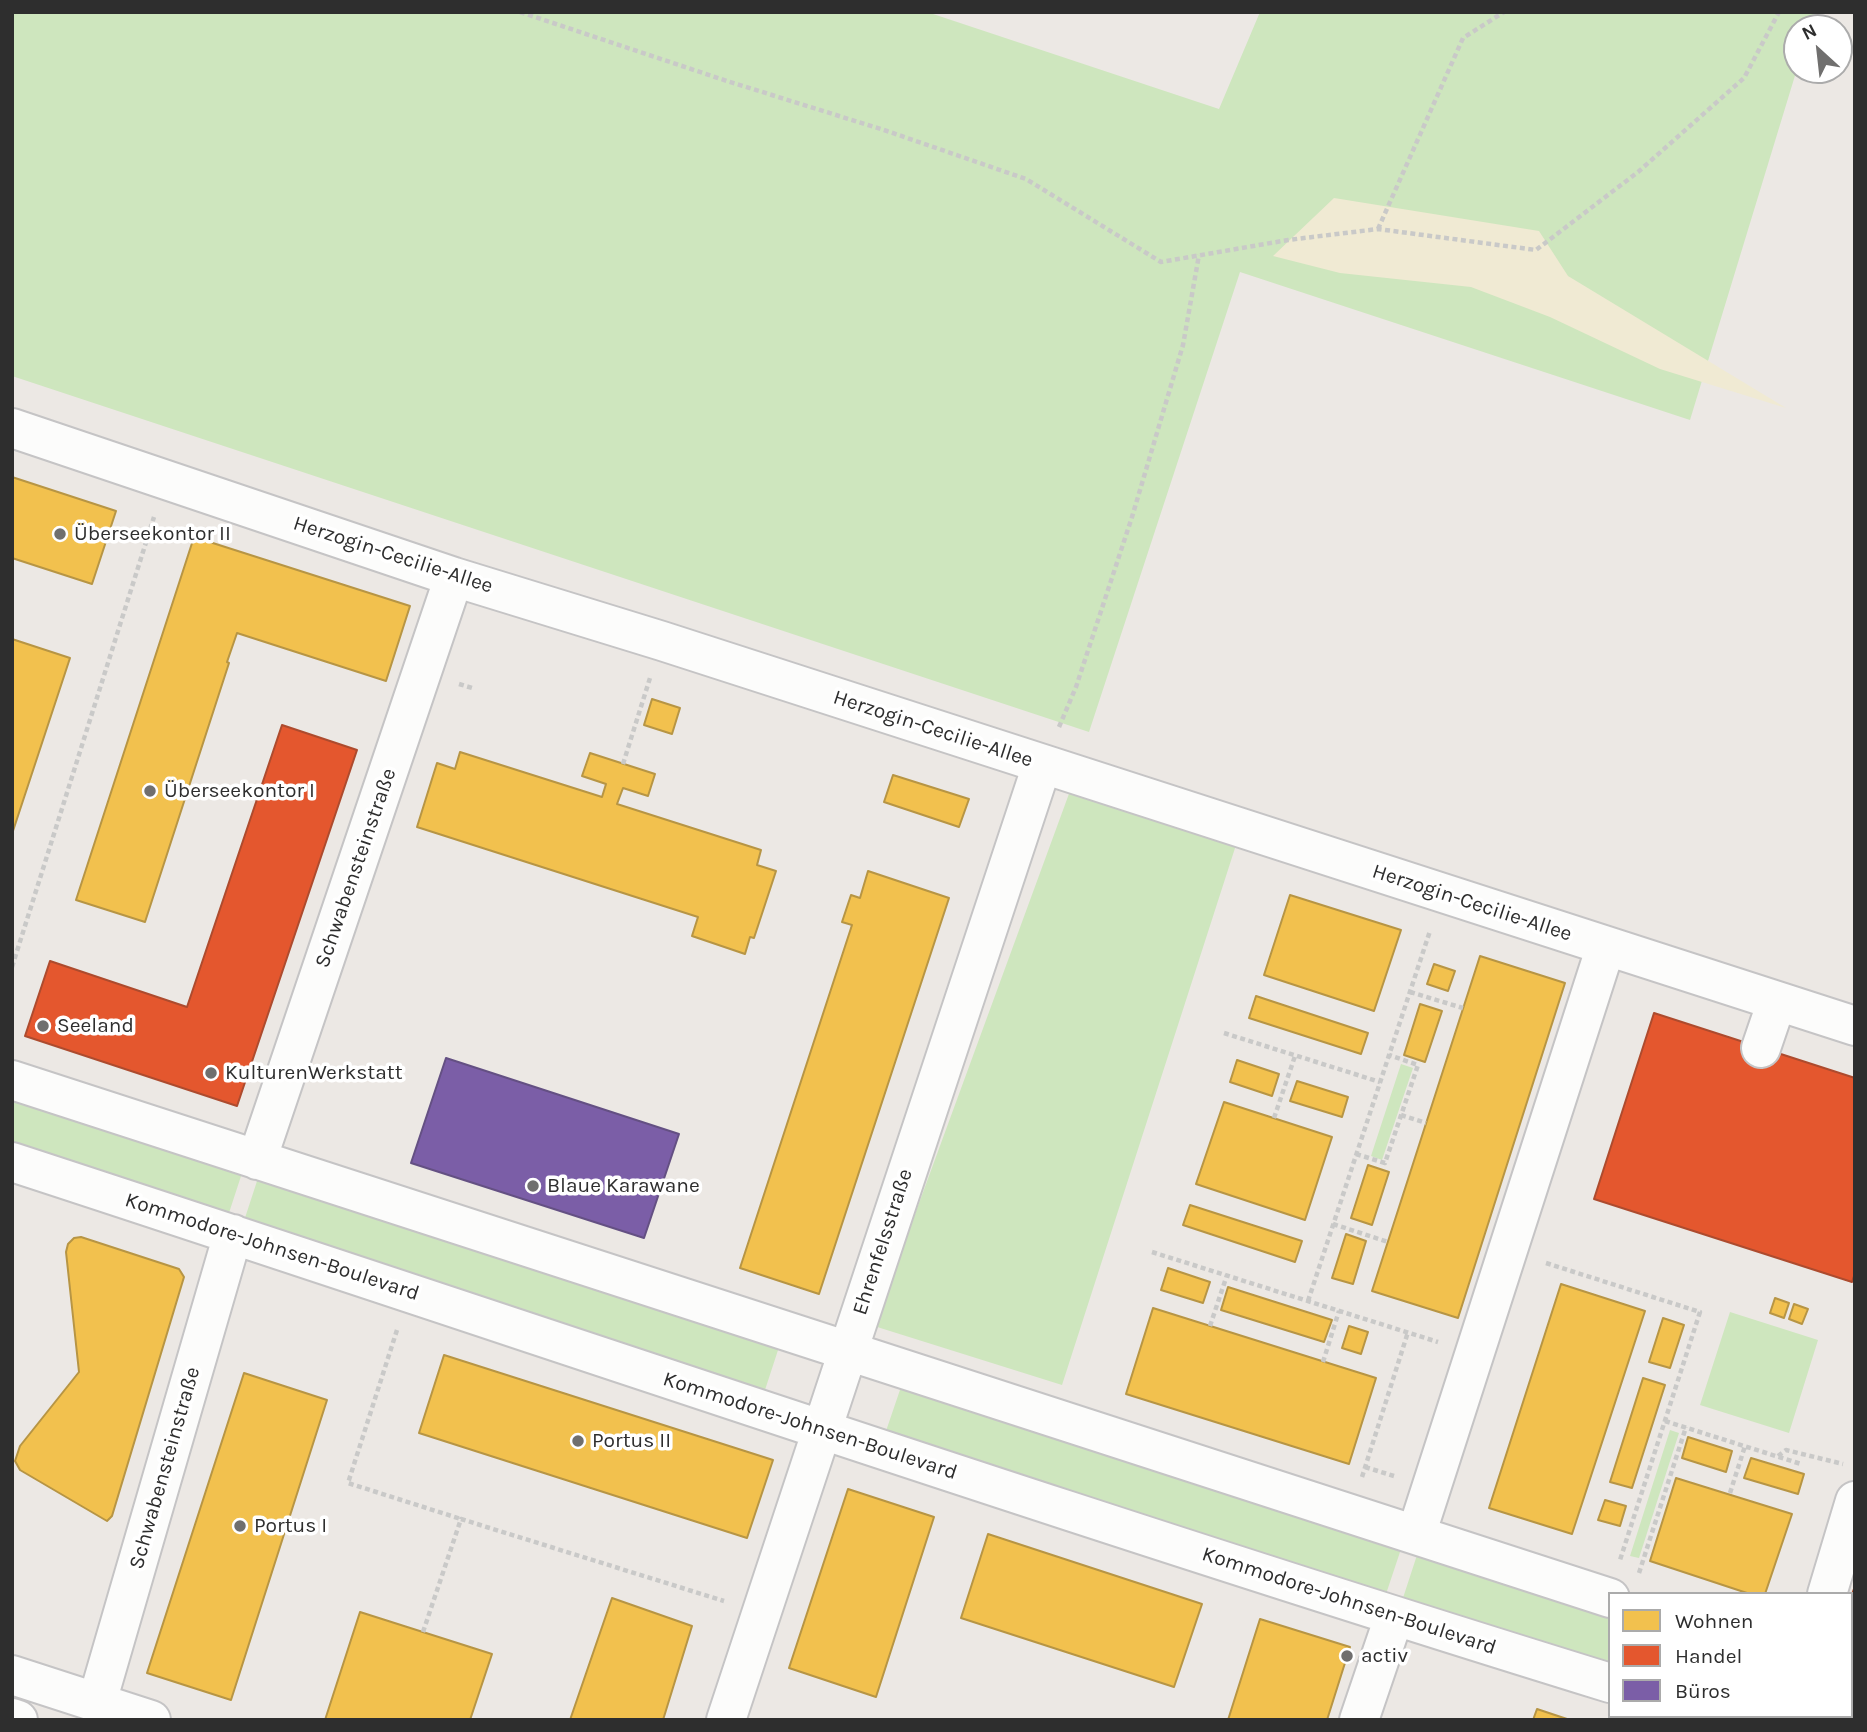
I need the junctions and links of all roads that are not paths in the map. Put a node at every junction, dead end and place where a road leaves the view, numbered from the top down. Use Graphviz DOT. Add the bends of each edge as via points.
graph roads {
  1 [pos="12,428"];
  2 [pos="454,577"];
  3 [pos="1042,765"];
  4 [pos="1606,946"];
  5 [pos="1777,1001"];
  6 [pos="1855,1026"];
  7 [pos="1761,1048"];
  8 [pos="12,1080"];
  9 [pos="257,1160"];
  10 [pos="12,1162"];
  11 [pos="233,1234"];
  12 [pos="848,1351"];
  13 [pos="822,1431"];
  14 [pos="1855,1501"];
  15 [pos="1416,1535"];
  16 [pos="1618,1592"];
  17 [pos="1828,1592"];
  18 [pos="1394,1616"];
  19 [pos="12,1675"];
  20 [pos="1608,1682"];
  21 [pos="97,1702"];
  22 [pos="12,1718"];
  23 [pos="18,1720"];
  24 [pos="151,1720"];
  25 [pos="726,1720"];
  26 [pos="1359,1720"];
  1 -- 2 [label="street, Herzogin-Cecilie-Allee"];
  2 -- 3 [label="street, Herzogin-Cecilie-Allee"];
  2 -- 9 [label="street, Schwabensteinstraße"];
  3 -- 4 [label="street, Herzogin-Cecilie-Allee"];
  3 -- 12 [label="street, Ehrenfelsstraße"];
  4 -- 5 [label="street, Herzogin-Cecilie-Allee"];
  4 -- 15 [label="street"];
  5 -- 6 [label="street, Herzogin-Cecilie-Allee"];
  5 -- 7 [label="street"];
  8 -- 9 [label="street"];
  9 -- 12 [label="street"];
  10 -- 11 [label="street, Kommodore-Johnsen-Boulevard"];
  11 -- 13 [label="street, Kommodore-Johnsen-Boulevard"];
  11 -- 21 [label="street, Schwabensteinstraße"];
  12 -- 13 [label="street, Ehrenfelsstraße"];
  12 -- 15 [label="street"];
  13 -- 18 [label="street, Kommodore-Johnsen-Boulevard"];
  13 -- 25 [label="street, Ehrenfelsstraße"];
  14 -- 17 [label="street"];
  15 -- 16 [label="street"];
  18 -- 20 [label="street, Kommodore-Johnsen-Boulevard"];
  18 -- 26 [label="street"];
  19 -- 21 [label="street"];
  21 -- 24 [label="street"];
  22 -- 23 [label="street"];
}
